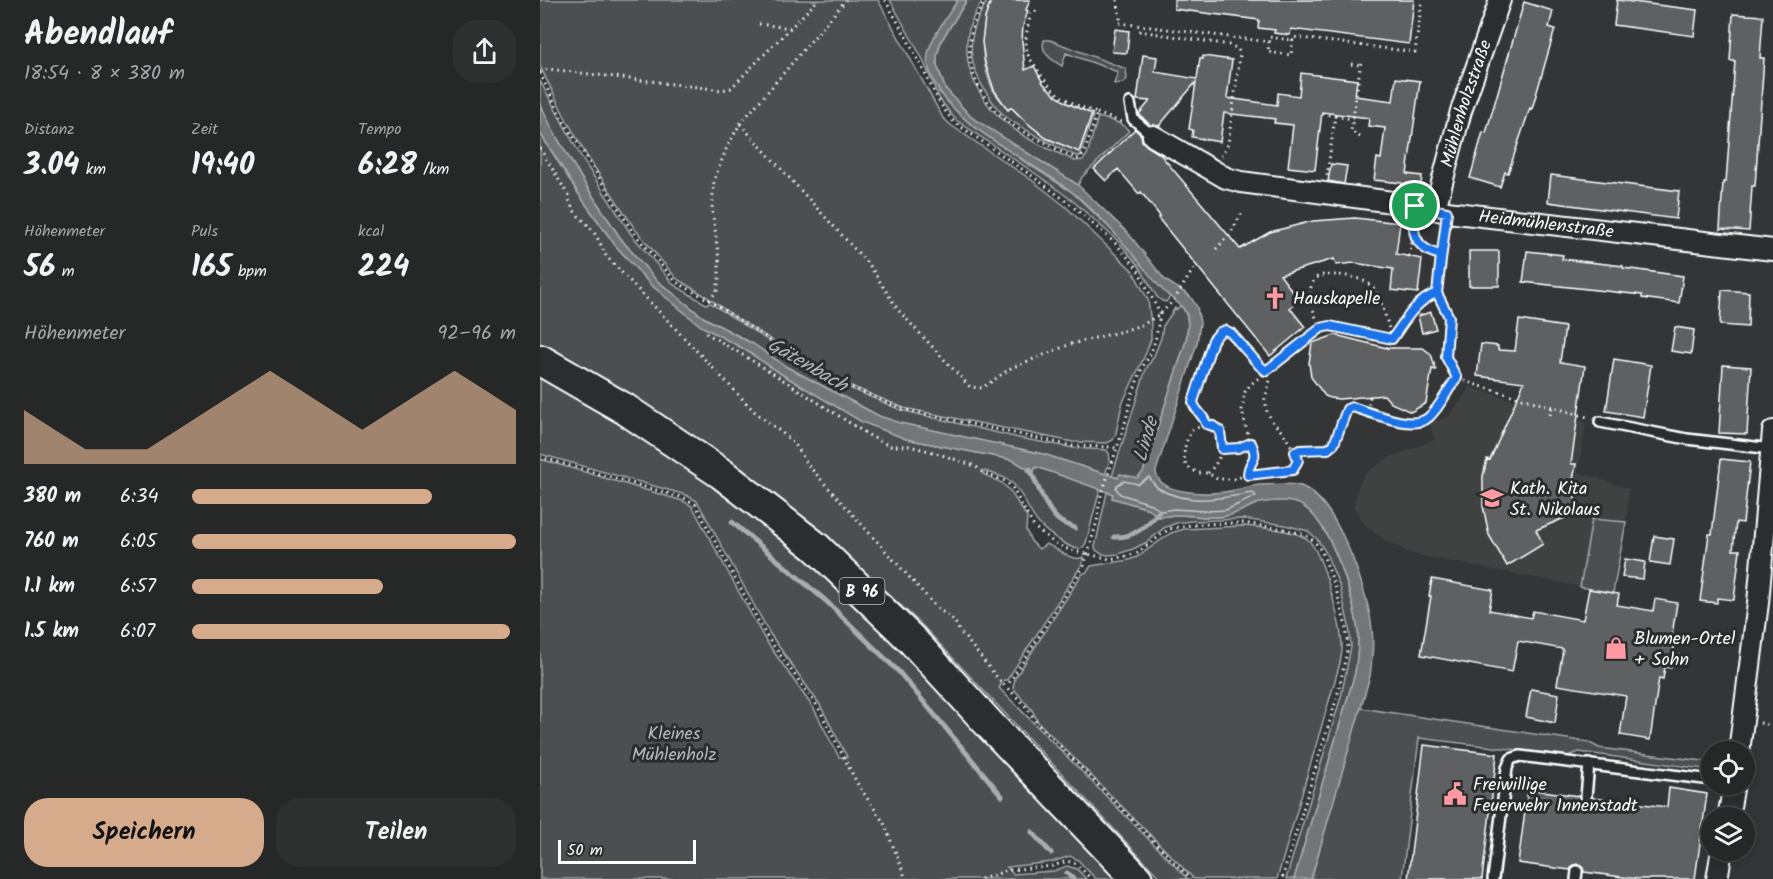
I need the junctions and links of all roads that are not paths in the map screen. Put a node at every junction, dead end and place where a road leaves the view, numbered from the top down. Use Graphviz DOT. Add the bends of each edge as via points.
graph roads {
  1 [pos="1500,0"];
  2 [pos="1130,103"];
  3 [pos="1153,136"];
  4 [pos="1441,210"];
  5 [pos="1773,250"];
  6 [pos="540,360"];
  7 [pos="1600,422"];
  8 [pos="1772,440"];
  9 [pos="1771,477"];
  10 [pos="1740,741"];
  11 [pos="1589,765"];
  12 [pos="1701,779"];
  13 [pos="1586,797"];
  14 [pos="1488,834"];
  15 [pos="1498,835"];
  16 [pos="1720,861"];
  17 [pos="1137,879"];
  18 [pos="1493,879"];
  19 [pos="1717,879"];
  1 -- 4 [label="street, Mühlenholzstraße" via="1461,111"];
  2 -- 3 [label="lane" via="1133,119"];
  3 -- 4 [label="street, Heidmühlenstraße" via="1241,182"];
  4 -- 5 [label="street, Heidmühlenstraße"];
  6 -- 17 [label="main road, B 96" via="625,409 722,474 816,547 912,640"];
  7 -- 8 [label="lane" via="1687,439"];
  8 -- 9 [label="street"];
  9 -- 10 [label="street"];
  11 -- 12 [label="lane"];
  11 -- 13 [label="lane"];
  11 -- 15 [label="lane" via="1520,756 1511,759"];
  14 -- 15 [label="lane"];
  15 -- 18 [label="lane"];
  16 -- 19 [label="street"];
}
